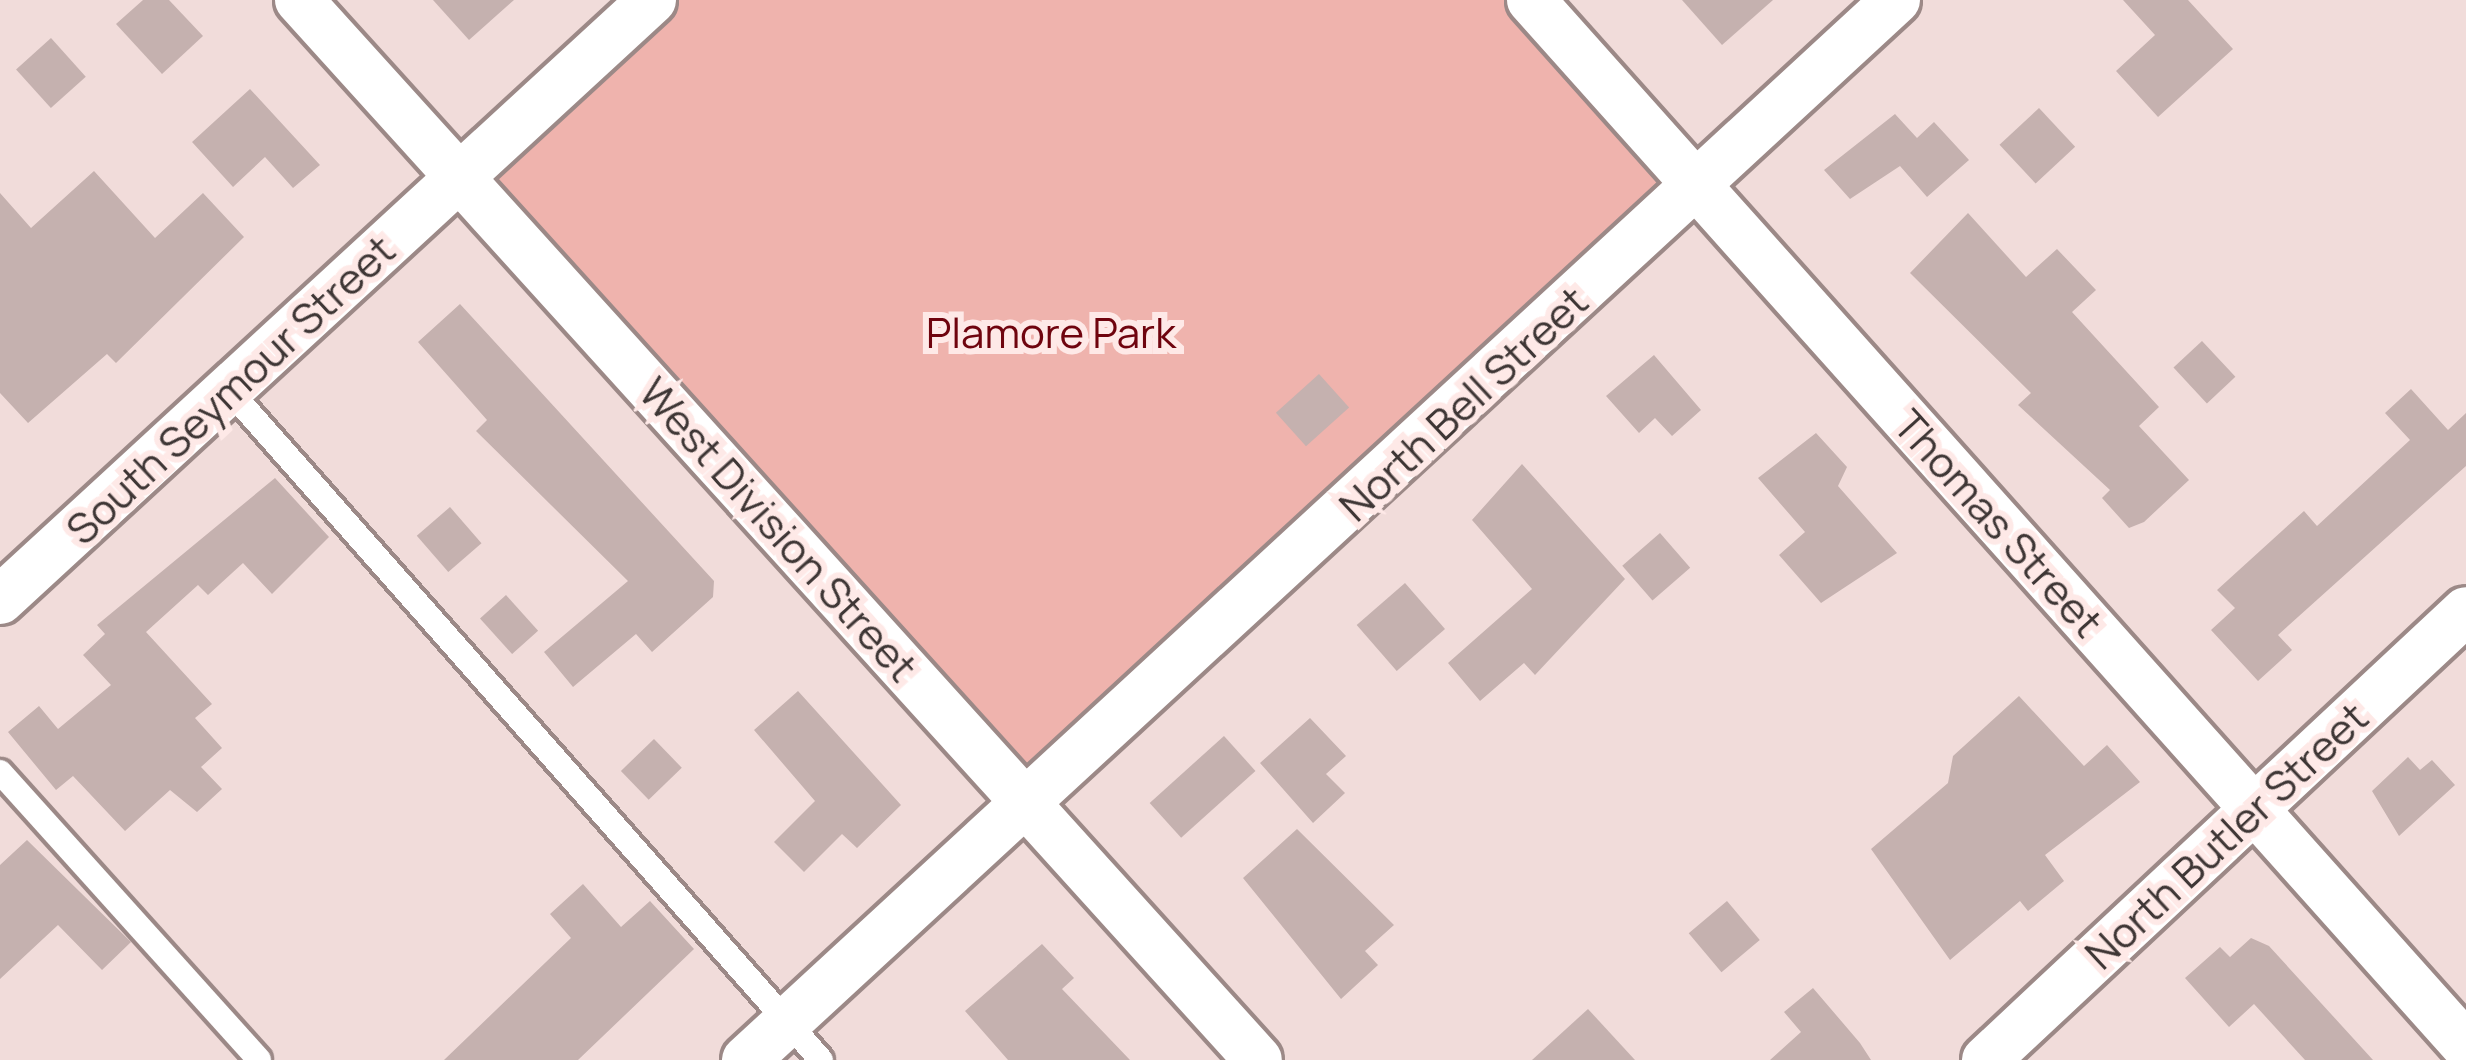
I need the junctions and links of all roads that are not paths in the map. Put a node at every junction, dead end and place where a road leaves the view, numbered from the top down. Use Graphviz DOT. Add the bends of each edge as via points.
graph roads {
  1 [pos="298,0"];
  2 [pos="652,0"];
  3 [pos="1531,0"];
  4 [pos="1896,0"];
  5 [pos="460,177"];
  6 [pos="1697,186"];
  7 [pos="229,390"];
  8 [pos="0,601"];
  9 [pos="2466,611"];
  10 [pos="0,772"];
  11 [pos="1030,807"];
  12 [pos="2254,809"];
  13 [pos="786,1023"];
  14 [pos="2466,1046"];
  15 [pos="2011,1052"];
  16 [pos="259,1060"];
  17 [pos="746,1060"];
  18 [pos="821,1060"];
  19 [pos="1258,1060"];
  1 -- 5 [label="street, West Division Street"];
  2 -- 5 [label="street, South Seymour Street"];
  3 -- 6 [label="street, Thomas Street"];
  4 -- 6 [label="street, North Bell Street"];
  5 -- 7 [label="street, South Seymour Street"];
  5 -- 11 [label="street, West Division Street"];
  6 -- 11 [label="street, North Bell Street"];
  6 -- 12 [label="street, Thomas Street"];
  7 -- 8 [label="street, South Seymour Street"];
  7 -- 13 [label="lane"];
  9 -- 12 [label="street, North Butler Street"];
  10 -- 16 [label="lane"];
  11 -- 13 [label="street, North Bell Street"];
  11 -- 19 [label="street, West Division Street"];
  12 -- 14 [label="street, Thomas Street"];
  12 -- 15 [label="street, North Butler Street"];
  13 -- 17 [label="street, North Bell Street"];
  13 -- 18 [label="lane"];
}
